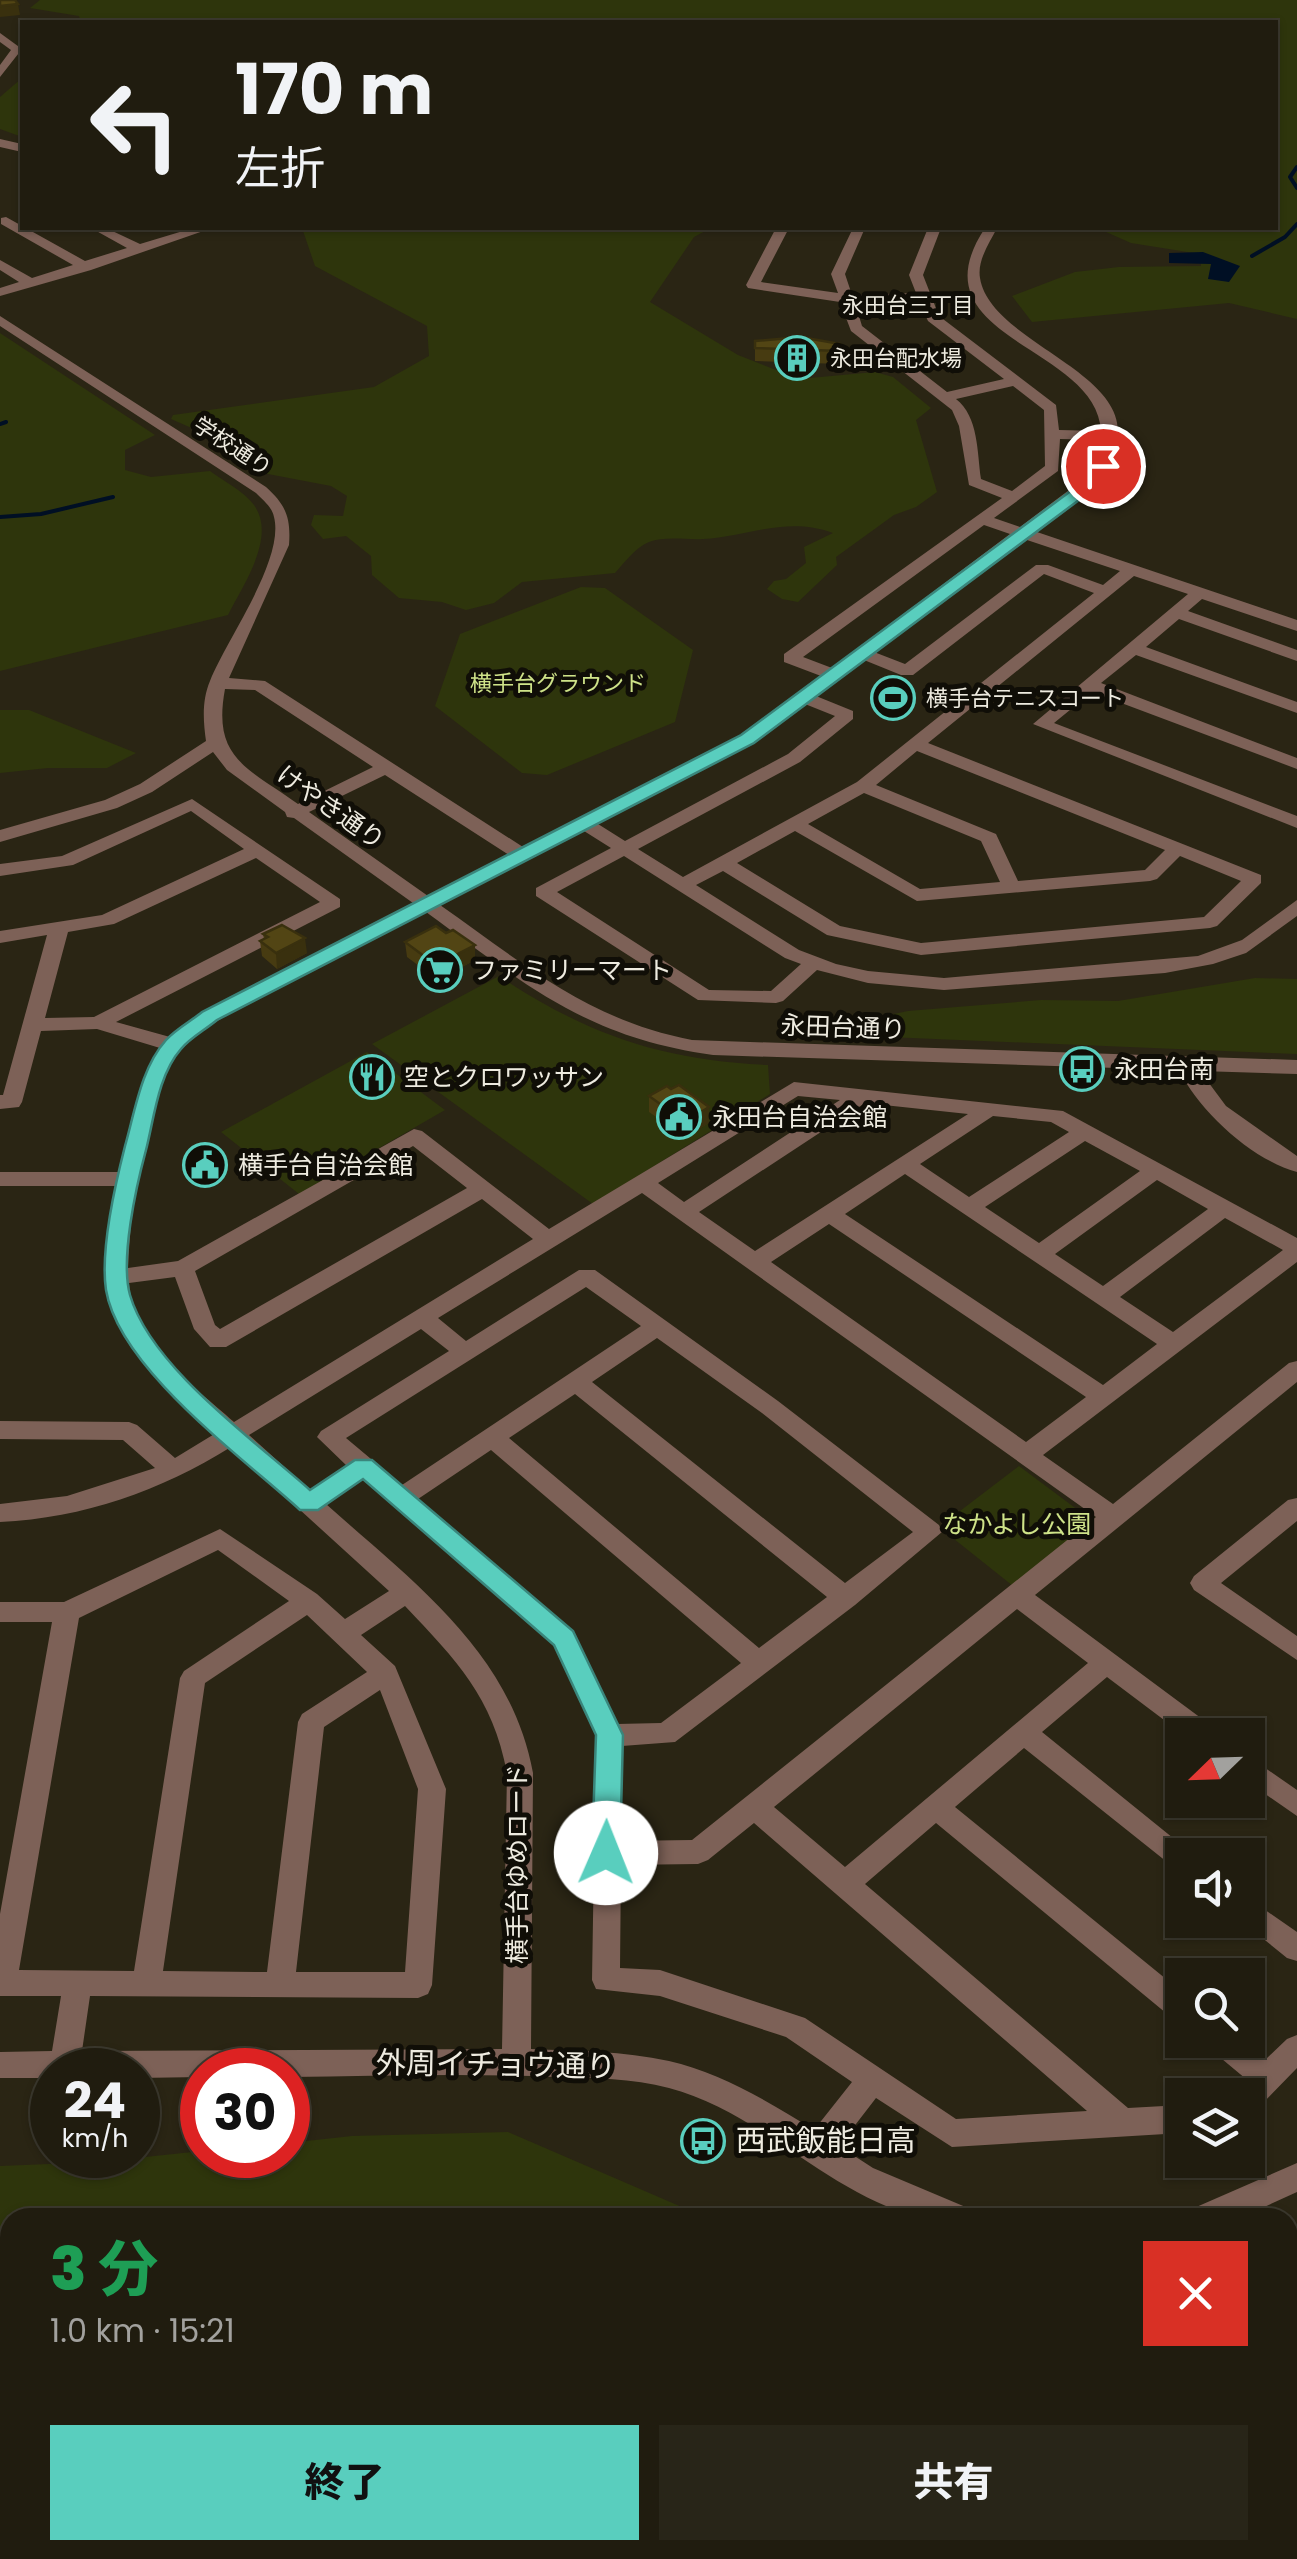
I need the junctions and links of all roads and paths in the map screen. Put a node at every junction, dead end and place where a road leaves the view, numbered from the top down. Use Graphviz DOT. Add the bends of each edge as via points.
graph roads {
  1 [pos="0,36"];
  2 [pos="0,74"];
  3 [pos="3,222"];
  4 [pos="101,230"];
  5 [pos="182,230"];
  6 [pos="781,230"];
  7 [pos="858,230"];
  8 [pos="935,230"];
  9 [pos="990,230"];
  10 [pos="138,249"];
  11 [pos="0,264"];
  12 [pos="86,266"];
  13 [pos="33,284"];
  14 [pos="0,292"];
  15 [pos="925,297"];
  16 [pos="846,300"];
  17 [pos="0,320"];
  18 [pos="1019,334"];
  19 [pos="971,346"];
  20 [pos="1015,381"];
  21 [pos="945,397"];
  22 [pos="1110,432"];
  23 [pos="1052,434"];
  24 [pos="1012,496"];
  25 [pos="980,518"];
  26 [pos="1024,534"];
  27 [pos="1132,570"];
  28 [pos="1107,592"];
  29 [pos="1200,593"];
  30 [pos="1176,612"];
  31 [pos="1297,626"];
  32 [pos="1134,648"];
  33 [pos="863,654"];
  34 [pos="1297,656"];
  35 [pos="835,675"];
  36 [pos="218,683"];
  37 [pos="1090,685"];
  38 [pos="805,698"];
  39 [pos="1297,708"];
  40 [pos="1020,716"];
  41 [pos="1042,724"];
  42 [pos="215,743"];
  43 [pos="915,744"];
  44 [pos="1297,764"];
  45 [pos="387,768"];
  46 [pos="863,786"];
  47 [pos="293,812"];
  48 [pos="71,818"];
  49 [pos="1297,822"];
  50 [pos="584,823"];
  51 [pos="796,824"];
  52 [pos="0,836"];
  53 [pos="106,842"];
  54 [pos="623,848"];
  55 [pos="1178,849"];
  56 [pos="257,850"];
  57 [pos="522,855"];
  58 [pos="724,863"];
  59 [pos="0,870"];
  60 [pos="684,885"];
  61 [pos="1011,886"];
  62 [pos="426,904"];
  63 [pos="1297,906"];
  64 [pos="59,928"];
  65 [pos="0,937"];
  66 [pos="1034,938"];
  67 [pos="814,964"];
  68 [pos="1050,976"];
  69 [pos="98,1022"];
  70 [pos="35,1025"];
  71 [pos="173,1045"];
  72 [pos="1186,1064"];
  73 [pos="1297,1067"];
  74 [pos="862,1096"];
  75 [pos="0,1102"];
  76 [pos="988,1110"];
  77 [pos="1084,1132"];
  78 [pos="905,1164"];
  79 [pos="1297,1165"];
  80 [pos="1155,1171"];
  81 [pos="128,1179"];
  82 [pos="0,1180"];
  83 [pos="644,1183"];
  84 [pos="483,1190"];
  85 [pos="969,1207"];
  86 [pos="1223,1209"];
  87 [pos="684,1212"];
  88 [pos="830,1214"];
  89 [pos="550,1242"];
  90 [pos="1297,1250"];
  91 [pos="1039,1254"];
  92 [pos="756,1262"];
  93 [pos="184,1268"];
  94 [pos="116,1277"];
  95 [pos="1104,1297"];
  96 [pos="424,1319"];
  97 [pos="657,1328"];
  98 [pos="1174,1344"];
  99 [pos="465,1352"];
  100 [pos="1297,1369"];
  101 [pos="576,1382"];
  102 [pos="1102,1397"];
  103 [pos="0,1430"];
  104 [pos="234,1436"];
  105 [pos="492,1437"];
  106 [pos="1026,1455"];
  107 [pos="364,1466"];
  108 [pos="173,1471"];
  109 [pos="400,1498"];
  110 [pos="309,1503"];
  111 [pos="1297,1506"];
  112 [pos="0,1513"];
  113 [pos="1115,1518"];
  114 [pos="1286,1532"];
  115 [pos="407,1592"];
  116 [pos="1018,1596"];
  117 [pos="846,1598"];
  118 [pos="308,1601"];
  119 [pos="0,1612"];
  120 [pos="67,1612"];
  121 [pos="345,1632"];
  122 [pos="1297,1650"];
  123 [pos="1106,1663"];
  124 [pos="760,1664"];
  125 [pos="386,1673"];
  126 [pos="1181,1718"];
  127 [pos="1024,1732"];
  128 [pos="609,1735"];
  129 [pos="1265,1781"];
  130 [pos="1297,1806"];
  131 [pos="756,1808"];
  132 [pos="936,1808"];
  133 [pos="1165,1844"];
  134 [pos="606,1853"];
  135 [pos="844,1884"];
  136 [pos="1265,1924"];
  137 [pos="1297,1949"];
  138 [pos="1,1983"];
  139 [pos="77,1985"];
  140 [pos="146,1986"];
  141 [pos="280,1986"];
  142 [pos="1165,1995"];
  143 [pos="67,2048"];
  144 [pos="1297,2048"];
  145 [pos="1234,2058"];
  146 [pos="516,2062"];
  147 [pos="0,2064"];
  148 [pos="30,2064"];
  149 [pos="160,2064"];
  150 [pos="1249,2078"];
  151 [pos="873,2079"];
  152 [pos="1265,2080"];
  153 [pos="1165,2120"];
  154 [pos="1124,2124"];
  155 [pos="817,2150"];
  156 [pos="1297,2177"];
  157 [pos="933,2208"];
  158 [pos="1227,2208"];
  1 -- 2 [label="street" via="17,49"];
  3 -- 12 [label="street"];
  4 -- 10 [label="street"];
  5 -- 10 [label="street"];
  6 -- 16 [label="street" via="753,284"];
  7 -- 16 [label="street" via="838,274"];
  8 -- 15 [label="street" via="916,275"];
  9 -- 18 [label="street" via="972,279 986,307"];
  10 -- 12 [label="street"];
  11 -- 13 [label="street"];
  12 -- 13 [label="street"];
  13 -- 14 [label="street"];
  15 -- 16 [label="street"];
  15 -- 19 [label="street" via="933,318"];
  16 -- 21 [label="street" via="856,328"];
  17 -- 36 [label="street, 学校通り" via="261,490 279,511 278,552"];
  18 -- 19 [label="street"];
  18 -- 22 [label="street" via="1085,384 1103,407"];
  19 -- 20 [label="street"];
  20 -- 21 [label="street"];
  20 -- 23 [label="street" via="1051,408"];
  21 -- 24 [label="street" via="966,426 974,482"];
  22 -- 23 [label="street"];
  22 -- 26 [label="street, 横手台ゆめロード" via="1103,466 1091,481"];
  23 -- 24 [label="street" via="1053,468"];
  24 -- 25 [label="street"];
  25 -- 26 [label="street"];
  25 -- 35 [label="street" via="790,658"];
  26 -- 27 [label="street"];
  26 -- 33 [label="street, 横手台ゆめロード"];
  27 -- 28 [label="street"];
  27 -- 29 [label="street"];
  28 -- 33 [label="street" via="1042,568 906,670"];
  28 -- 43 [label="street"];
  29 -- 30 [label="street"];
  29 -- 31 [label="street"];
  30 -- 32 [label="street"];
  30 -- 34 [label="street"];
  32 -- 37 [label="street"];
  32 -- 39 [label="street"];
  33 -- 35 [label="street, 横手台ゆめロード"];
  35 -- 38 [label="street, 横手台ゆめロード"];
  36 -- 42 [label="street, 学校通り" via="210,713"];
  36 -- 45 [label="street" via="259,685"];
  37 -- 41 [label="street"];
  37 -- 44 [label="street"];
  38 -- 50 [label="street, 横手台ゆめロード" via="712,760"];
  38 -- 54 [label="street" via="847,715 794,758"];
  40 -- 41 [label="street"];
  41 -- 49 [label="street"];
  42 -- 47 [label="street, けやき通り" via="232,766"];
  42 -- 48 [label="street" via="146,788"];
  43 -- 46 [label="street"];
  43 -- 55 [label="street"];
  45 -- 47 [label="street"];
  45 -- 57 [label="street"];
  46 -- 51 [label="street"];
  46 -- 61 [label="street" via="989,838"];
  47 -- 62 [label="street, けやき通り"];
  48 -- 52 [label="street"];
  48 -- 53 [label="street"];
  50 -- 54 [label="street"];
  50 -- 57 [label="street, 横手台ゆめロード"];
  51 -- 58 [label="street"];
  51 -- 61 [label="street" via="917,896"];
  53 -- 56 [label="street" via="192,804"];
  53 -- 59 [label="street" via="66,861"];
  54 -- 60 [label="street"];
  54 -- 67 [label="street" via="543,892 705,996 776,997"];
  55 -- 61 [label="street" via="1150,874"];
  55 -- 66 [label="street" via="1254,879 1210,922"];
  56 -- 64 [label="street" via="107,920"];
  56 -- 69 [label="street" via="333,904"];
  57 -- 62 [label="street, 横手台ゆめロード"];
  58 -- 60 [label="street"];
  58 -- 66 [label="street" via="834,931 921,949"];
  60 -- 67 [label="street"];
  62 -- 71 [label="street, 横手台ゆめロード" via="210,1016"];
  62 -- 72 [label="street, 永田台通り" via="561,1000 601,1022 681,1045"];
  63 -- 68 [label="street" via="1267,934 1202,961"];
  64 -- 65 [label="street"];
  64 -- 70 [label="street"];
  66 -- 68 [label="street"];
  67 -- 68 [label="street" via="921,985"];
  69 -- 70 [label="street"];
  69 -- 71 [label="street"];
  70 -- 75 [label="street" via="12,1102"];
  71 -- 81 [label="street, 横手台ゆめロード" via="156,1072"];
  72 -- 73 [label="street, 永田台通り"];
  72 -- 79 [label="street" via="1197,1088 1231,1123"];
  74 -- 76 [label="street"];
  74 -- 83 [label="street" via="794,1089"];
  74 -- 87 [label="street"];
  76 -- 77 [label="street" via="1056,1116"];
  76 -- 78 [label="street"];
  77 -- 80 [label="street"];
  77 -- 85 [label="street"];
  78 -- 85 [label="street"];
  78 -- 88 [label="street"];
  80 -- 86 [label="street"];
  80 -- 91 [label="street"];
  81 -- 82 [label="street"];
  81 -- 94 [label="street, 横手台ゆめロード"];
  83 -- 87 [label="street"];
  83 -- 89 [label="street"];
  84 -- 89 [label="street"];
  84 -- 93 [label="street" via="414,1136"];
  84 -- 93 [label="street" via="218,1341 205,1330"];
  85 -- 91 [label="street"];
  86 -- 90 [label="street"];
  86 -- 95 [label="street"];
  87 -- 92 [label="street"];
  88 -- 92 [label="street"];
  88 -- 102 [label="street"];
  89 -- 96 [label="street"];
  90 -- 98 [label="street"];
  91 -- 95 [label="street"];
  92 -- 106 [label="street"];
  93 -- 94 [label="street"];
  94 -- 104 [label="street, 横手台ゆめロード" via="122,1310 145,1351"];
  95 -- 98 [label="street"];
  96 -- 99 [label="street"];
  96 -- 104 [label="street"];
  97 -- 99 [label="street" via="587,1276"];
  97 -- 101 [label="street"];
  97 -- 117 [label="street" via="930,1532"];
  98 -- 102 [label="street"];
  99 -- 107 [label="street" via="329,1437"];
  100 -- 113 [label="street"];
  101 -- 105 [label="street"];
  101 -- 117 [label="street"];
  102 -- 106 [label="street"];
  103 -- 108 [label="street" via="129,1431"];
  104 -- 108 [label="street"];
  104 -- 110 [label="street, 横手台ゆめロード"];
  105 -- 109 [label="street"];
  105 -- 124 [label="street"];
  106 -- 113 [label="street"];
  107 -- 109 [label="street"];
  107 -- 110 [label="street"];
  108 -- 112 [label="street" via="86,1502"];
  109 -- 128 [label="street" via="564,1638"];
  110 -- 115 [label="street, 横手台ゆめロード"];
  111 -- 114 [label="street"];
  113 -- 116 [label="street"];
  114 -- 122 [label="street" via="1204,1583"];
  115 -- 121 [label="street"];
  115 -- 146 [label="street, 横手台ゆめロード" via="466,1652 494,1692 514,1740 520,1773"];
  116 -- 123 [label="street"];
  116 -- 131 [label="street"];
  117 -- 124 [label="street"];
  118 -- 120 [label="street" via="220,1538"];
  118 -- 121 [label="street"];
  118 -- 140 [label="street" via="192,1678"];
  119 -- 120 [label="street"];
  120 -- 138 [label="street"];
  121 -- 125 [label="street"];
  123 -- 126 [label="street"];
  123 -- 127 [label="street"];
  124 -- 128 [label="street" via="666,1734"];
  125 -- 141 [label="street" via="311,1722"];
  125 -- 141 [label="street" via="432,1789 418,1985"];
  127 -- 132 [label="street"];
  127 -- 133 [label="street"];
  128 -- 134 [label="street"];
  129 -- 130 [label="street"];
  131 -- 134 [label="street" via="698,1852"];
  131 -- 135 [label="street"];
  132 -- 135 [label="street"];
  132 -- 142 [label="street"];
  134 -- 151 [label="street" via="606,1980 660,1983 795,2027"];
  135 -- 154 [label="street"];
  136 -- 137 [label="street"];
  138 -- 139 [label="street"];
  139 -- 140 [label="street"];
  139 -- 143 [label="street"];
  140 -- 141 [label="street"];
  144 -- 152 [label="street"];
  145 -- 150 [label="street"];
  146 -- 149 [label="street, 外周イチョウ通り"];
  146 -- 155 [label="street, 外周イチョウ通り" via="672,2075 772,2120"];
  147 -- 148 [label="street, 外周イチョウ通り"];
  151 -- 154 [label="street" via="952,2134"];
  151 -- 155 [label="street"];
  153 -- 154 [label="street"];
  155 -- 157 [label="street, 外周イチョウ通り"];
  156 -- 158 [label="street"];
}
